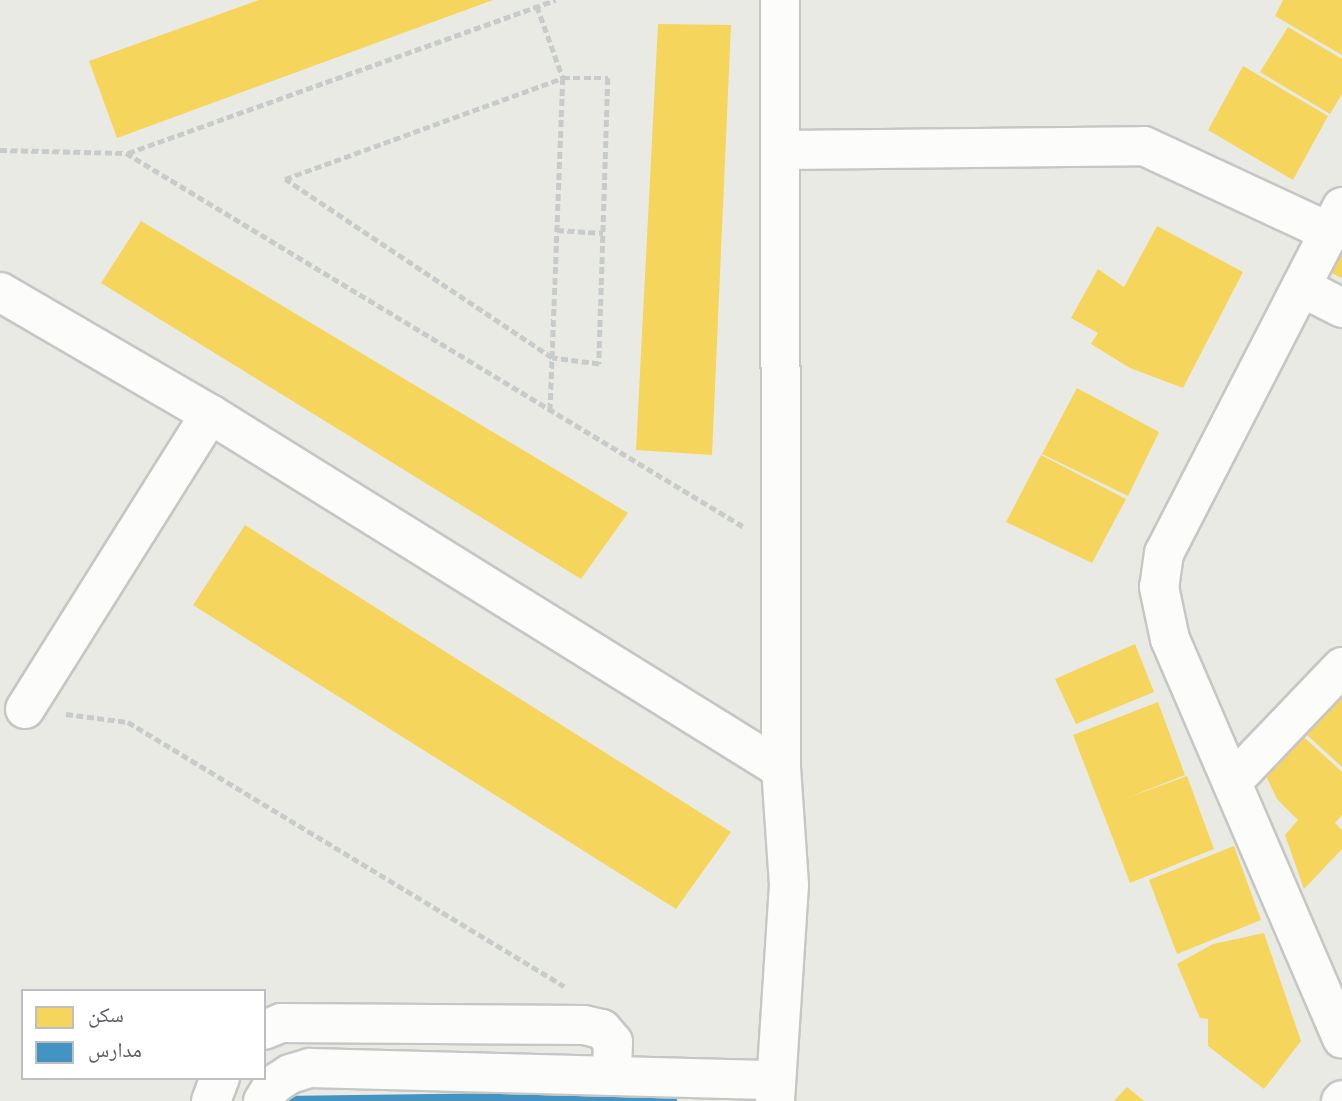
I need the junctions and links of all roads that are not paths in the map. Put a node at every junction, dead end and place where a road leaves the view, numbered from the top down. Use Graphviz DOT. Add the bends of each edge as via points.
graph roads {
  1 [pos="780,0"];
  2 [pos="780,150"];
  3 [pos="1336,220"];
  4 [pos="1301,287"];
  5 [pos="0,292"];
  6 [pos="1342,308"];
  7 [pos="210,414"];
  8 [pos="1342,667"];
  9 [pos="25,709"];
  10 [pos="781,769"];
  11 [pos="1231,782"];
  12 [pos="266,1029"];
  13 [pos="1342,1039"];
  14 [pos="612,1076"];
  15 [pos="219,1080"];
  16 [pos="776,1091"];
  17 [pos="211,1101"];
  18 [pos="263,1101"];
  1 -- 2 [label="street"];
  2 -- 3 [label="street" via="1144,146"];
  2 -- 10 [label="street"];
  3 -- 4 [label="street"];
  4 -- 6 [label="street"];
  4 -- 11 [label="street" via="1164,553 1159,587 1170,639"];
  5 -- 7 [label="street"];
  7 -- 9 [label="street"];
  7 -- 10 [label="street"];
  8 -- 11 [label="street"];
  10 -- 16 [label="street" via="789,885"];
  11 -- 13 [label="street"];
  12 -- 14 [label="street" via="281,1023 584,1025 602,1029 613,1042"];
  14 -- 16 [label="street"];
  14 -- 18 [label="street" via="310,1068 290,1073 273,1085"];
  15 -- 17 [label="street"];
}
